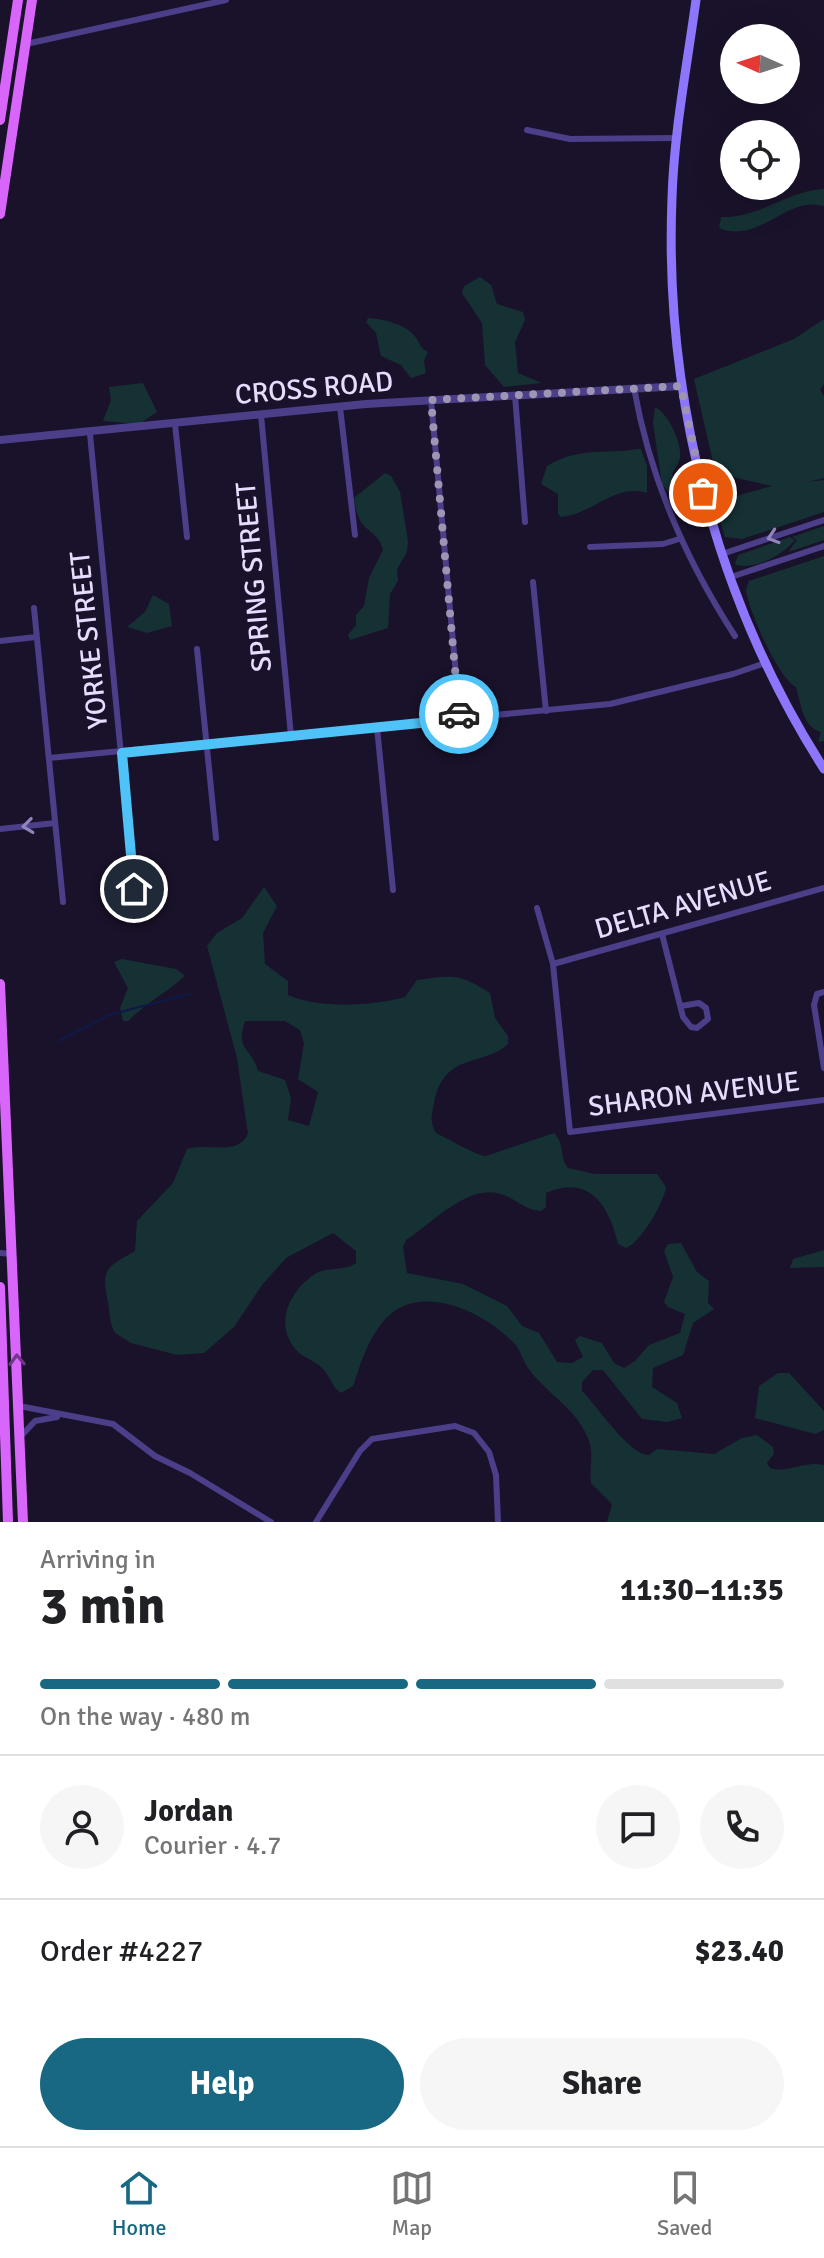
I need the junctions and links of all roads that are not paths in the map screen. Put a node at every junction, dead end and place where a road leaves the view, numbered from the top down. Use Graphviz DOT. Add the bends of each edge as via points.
graph roads {
  1 [pos="18,0"];
  2 [pos="32,0"];
  3 [pos="226,0"];
  4 [pos="696,0"];
  5 [pos="26,44"];
  6 [pos="0,120"];
  7 [pos="527,130"];
  8 [pos="676,138"];
  9 [pos="0,214"];
  10 [pos="681,386"];
  11 [pos="634,388"];
  12 [pos="515,395"];
  13 [pos="431,400"];
  14 [pos="340,407"];
  15 [pos="261,415"];
  16 [pos="175,424"];
  17 [pos="90,434"];
  18 [pos="0,440"];
  19 [pos="824,520"];
  20 [pos="525,522"];
  21 [pos="355,535"];
  22 [pos="187,537"];
  23 [pos="679,539"];
  24 [pos="824,546"];
  25 [pos="590,547"];
  26 [pos="722,554"];
  27 [pos="731,577"];
  28 [pos="533,582"];
  29 [pos="34,608"];
  30 [pos="735,636"];
  31 [pos="36,637"];
  32 [pos="0,641"];
  33 [pos="197,649"];
  34 [pos="765,663"];
  35 [pos="546,711"];
  36 [pos="460,719"];
  37 [pos="377,727"];
  38 [pos="291,736"];
  39 [pos="207,744"];
  40 [pos="122,753"];
  41 [pos="49,758"];
  42 [pos="824,769"];
  43 [pos="55,823"];
  44 [pos="0,829"];
  45 [pos="216,838"];
  46 [pos="824,888"];
  47 [pos="134,889"];
  48 [pos="393,890"];
  49 [pos="63,902"];
  50 [pos="537,908"];
  51 [pos="662,934"];
  52 [pos="553,964"];
  53 [pos="0,984"];
  54 [pos="824,992"];
  55 [pos="681,1006"];
  56 [pos="820,1016"];
  57 [pos="824,1068"];
  58 [pos="824,1100"];
  59 [pos="4,1136"];
  60 [pos="0,1253"];
  61 [pos="13,1254"];
  62 [pos="0,1287"];
  63 [pos="1,1357"];
  64 [pos="19,1406"];
  65 [pos="60,1417"];
  66 [pos="20,1443"];
  67 [pos="21,1480"];
  68 [pos="7,1482"];
  69 [pos="8,1522"];
  70 [pos="23,1522"];
  71 [pos="271,1522"];
  72 [pos="316,1522"];
  73 [pos="498,1522"];
  1 -- 6 [label="main road"];
  2 -- 5 [label="main road"];
  3 -- 5 [label="street"];
  4 -- 8 [label="main road"];
  5 -- 9 [label="main road"];
  7 -- 8 [label="street" via="570,139"];
  8 -- 10 [label="main road" via="671,264"];
  10 -- 11 [label="street, CROSS ROAD"];
  10 -- 26 [label="main road"];
  11 -- 12 [label="street, CROSS ROAD"];
  11 -- 23 [label="street" via="661,495"];
  12 -- 13 [label="street, CROSS ROAD"];
  12 -- 20 [label="street"];
  13 -- 14 [label="street, CROSS ROAD"];
  13 -- 36 [label="street"];
  14 -- 15 [label="street, CROSS ROAD"];
  14 -- 21 [label="street"];
  15 -- 16 [label="street, CROSS ROAD"];
  15 -- 38 [label="street, SPRING STREET"];
  16 -- 17 [label="street, CROSS ROAD"];
  16 -- 22 [label="street"];
  17 -- 18 [label="street, CROSS ROAD"];
  17 -- 40 [label="street, YORKE STREET"];
  19 -- 26 [label="street, one-way"];
  23 -- 25 [label="street"];
  23 -- 30 [label="street"];
  24 -- 27 [label="street"];
  26 -- 27 [label="main road"];
  27 -- 34 [label="main road"];
  28 -- 35 [label="street"];
  29 -- 31 [label="street"];
  31 -- 32 [label="street"];
  31 -- 41 [label="street"];
  33 -- 39 [label="street"];
  34 -- 35 [label="street" via="638,699"];
  34 -- 42 [label="main road"];
  35 -- 36 [label="street"];
  36 -- 37 [label="street"];
  37 -- 38 [label="street"];
  37 -- 48 [label="street"];
  38 -- 39 [label="street"];
  39 -- 40 [label="street"];
  39 -- 45 [label="street"];
  40 -- 41 [label="street"];
  40 -- 47 [label="street, YORKE STREET"];
  41 -- 43 [label="street"];
  43 -- 44 [label="street, one-way"];
  43 -- 49 [label="street"];
  46 -- 51 [label="street, DELTA AVENUE"];
  50 -- 52 [label="street"];
  51 -- 52 [label="street, DELTA AVENUE"];
  51 -- 55 [label="street"];
  52 -- 58 [label="street, SHARON AVENUE" via="569,1131"];
  53 -- 59 [label="main road"];
  54 -- 56 [label="street" via="814,998"];
  55 -- 55 [label="street" via="691,1027 708,1019 699,1003"];
  56 -- 57 [label="street"];
  59 -- 61 [label="main road"];
  60 -- 61 [label="street"];
  64 -- 61 [label="main road, one-way"];
  62 -- 63 [label="main road"];
  63 -- 68 [label="main road"];
  64 -- 65 [label="street"];
  64 -- 66 [label="main road"];
  65 -- 66 [label="street" via="35,1421 24,1429"];
  65 -- 71 [label="street" via="113,1424 155,1456"];
  66 -- 67 [label="main road"];
  67 -- 68 [label="street"];
  67 -- 70 [label="main road"];
  68 -- 69 [label="main road"];
  72 -- 73 [label="street" via="372,1439 455,1426 474,1433 489,1452 496,1475"];
}
